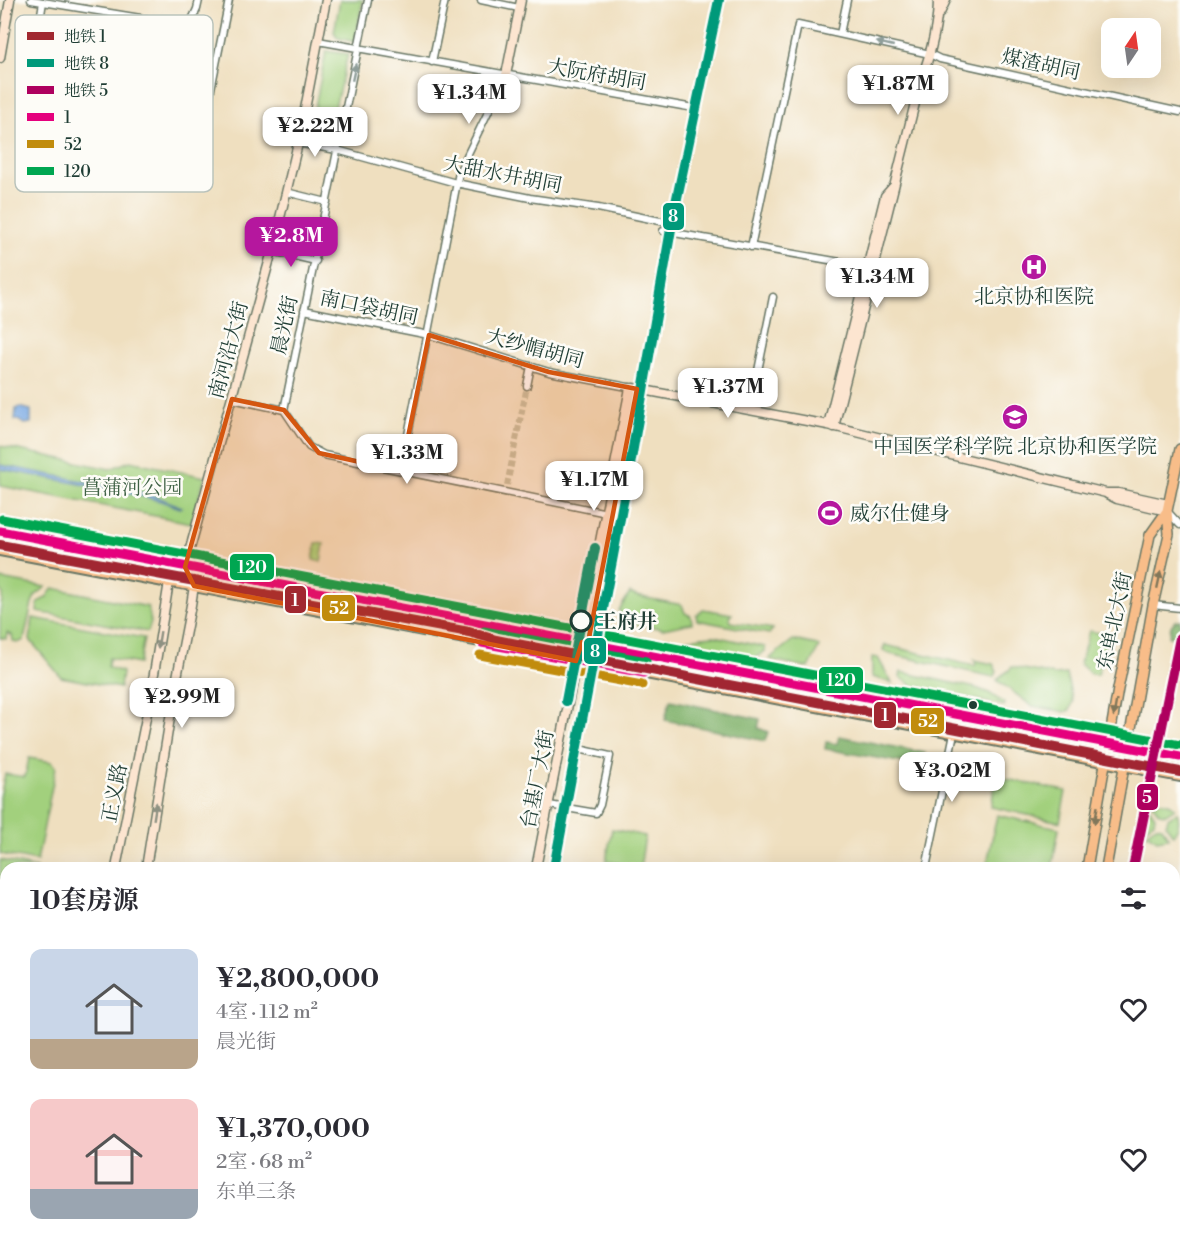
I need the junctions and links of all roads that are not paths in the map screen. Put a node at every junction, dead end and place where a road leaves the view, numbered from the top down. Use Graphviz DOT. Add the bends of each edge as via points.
graph roads {
  1 [pos="9,0"];
  2 [pos="31,0"];
  3 [pos="199,0"];
  4 [pos="229,0"];
  5 [pos="326,0"];
  6 [pos="368,0"];
  7 [pos="445,0"];
  8 [pos="481,0"];
  9 [pos="847,0"];
  10 [pos="939,0"];
  11 [pos="946,0"];
  12 [pos="43,2"];
  13 [pos="520,4"];
  14 [pos="41,15"];
  15 [pos="117,15"];
  16 [pos="194,15"];
  17 [pos="938,16"];
  18 [pos="840,34"];
  19 [pos="318,40"];
  20 [pos="359,48"];
  21 [pos="930,54"];
  22 [pos="0,58"];
  23 [pos="432,62"];
  24 [pos="506,75"];
  25 [pos="213,79"];
  26 [pos="688,107"];
  27 [pos="1180,112"];
  28 [pos="297,143"];
  29 [pos="337,150"];
  30 [pos="456,183"];
  31 [pos="286,192"];
  32 [pos="327,202"];
  33 [pos="665,222"];
  34 [pos="663,231"];
  35 [pos="751,247"];
  36 [pos="272,251"];
  37 [pos="316,261"];
  38 [pos="871,268"];
  39 [pos="773,297"];
  40 [pos="304,310"];
  41 [pos="429,335"];
  42 [pos="531,366"];
  43 [pos="527,386"];
  44 [pos="634,388"];
  45 [pos="232,399"];
  46 [pos="750,410"];
  47 [pos="284,411"];
  48 [pos="831,426"];
  49 [pos="1180,448"];
  50 [pos="401,471"];
  51 [pos="507,485"];
  52 [pos="506,493"];
  53 [pos="1168,507"];
  54 [pos="607,513"];
  55 [pos="1180,525"];
  56 [pos="0,531"];
  57 [pos="0,550"];
  58 [pos="185,567"];
  59 [pos="169,582"];
  60 [pos="194,586"];
  61 [pos="1154,605"];
  62 [pos="1180,608"];
  63 [pos="585,643"];
  64 [pos="576,661"];
  65 [pos="954,733"];
  66 [pos="1109,743"];
  67 [pos="1129,747"];
  68 [pos="579,749"];
  69 [pos="1180,757"];
  70 [pos="1105,761"];
  71 [pos="1125,765"];
  72 [pos="1180,776"];
  73 [pos="549,805"];
  74 [pos="117,862"];
  75 [pos="147,862"];
  76 [pos="537,862"];
  77 [pos="927,862"];
  78 [pos="1088,862"];
  79 [pos="1107,862"];
  1 -- 22 [label="street"];
  2 -- 12 [label="street"];
  3 -- 16 [label="street"];
  4 -- 25 [label="street"];
  5 -- 19 [label="street, 南河沿大街"];
  6 -- 20 [label="street, 晨光街"];
  7 -- 23 [label="street"];
  8 -- 13 [label="street"];
  9 -- 18 [label="street"];
  10 -- 17 [label="street"];
  11 -- 17 [label="street"];
  12 -- 14 [label="street"];
  12 -- 15 [label="street"];
  13 -- 24 [label="street"];
  17 -- 21 [label="street"];
  21 -- 18 [label="street, 煤渣胡同, one-way"];
  18 -- 35 [label="street, 煤渣胡同" via="798,25"];
  19 -- 20 [label="street, 大阮府胡同"];
  19 -- 28 [label="street, 南河沿大街"];
  20 -- 23 [label="street, 大阮府胡同"];
  29 -- 20 [label="street, 晨光街, one-way"];
  21 -- 27 [label="street, 煤渣胡同"];
  21 -- 38 [label="street"];
  23 -- 24 [label="street, 大阮府胡同"];
  24 -- 26 [label="street, 大阮府胡同"];
  24 -- 30 [label="street"];
  28 -- 29 [label="street, 大甜水井胡同"];
  28 -- 31 [label="street, 南河沿大街"];
  29 -- 30 [label="street, 大甜水井胡同"];
  29 -- 32 [label="street, 晨光街"];
  30 -- 33 [label="street, 大甜水井胡同"];
  30 -- 41 [label="street"];
  31 -- 32 [label="street"];
  31 -- 36 [label="street, 南河沿大街"];
  32 -- 37 [label="street, 晨光街"];
  34 -- 35 [label="street"];
  35 -- 38 [label="street"];
  36 -- 37 [label="street"];
  36 -- 45 [label="street, 南河沿大街"];
  37 -- 40 [label="street, 晨光街"];
  38 -- 48 [label="street"];
  39 -- 46 [label="street"];
  40 -- 41 [label="street, 南口袋胡同"];
  40 -- 47 [label="street, 晨光街"];
  41 -- 42 [label="street, 大纱帽胡同"];
  41 -- 50 [label="street"];
  42 -- 43 [label="street"];
  42 -- 44 [label="street, 大纱帽胡同"];
  44 -- 46 [label="street"];
  44 -- 54 [label="street"];
  44 -- 63 [label="street"];
  45 -- 47 [label="street"];
  45 -- 58 [label="street, 南河沿大街"];
  46 -- 48 [label="street"];
  47 -- 50 [label="street" via="314,451"];
  48 -- 53 [label="street" via="1106,493 1117,499"];
  49 -- 53 [label="main road, 东单北大街"];
  50 -- 52 [label="street"];
  51 -- 52 [label="street"];
  52 -- 54 [label="street"];
  53 -- 55 [label="street"];
  61 -- 53 [label="main road, 东单北大街, one-way" via="1168,534"];
  53 -- 66 [label="main road, 东单北大街, one-way" via="1150,535"];
  54 -- 63 [label="street"];
  56 -- 58 [label="highway"];
  57 -- 59 [label="highway"];
  58 -- 59 [label="street"];
  58 -- 60 [label="street"];
  58 -- 63 [label="highway"];
  59 -- 60 [label="main road"];
  59 -- 74 [label="street, 正义路, one-way"];
  60 -- 64 [label="highway"];
  75 -- 60 [label="street, one-way"];
  61 -- 62 [label="street"];
  61 -- 67 [label="main road, 东单北大街"];
  63 -- 64 [label="street"];
  63 -- 66 [label="highway"];
  64 -- 65 [label="highway"];
  64 -- 73 [label="street, 台基厂大街"];
  65 -- 70 [label="highway"];
  65 -- 77 [label="street"];
  66 -- 67 [label="highway"];
  66 -- 70 [label="main road, 东单北大街"];
  67 -- 69 [label="highway"];
  67 -- 71 [label="main road, 东单北大街"];
  68 -- 73 [label="street" via="610,756 596,813"];
  70 -- 71 [label="highway"];
  70 -- 78 [label="main road, 东单北大街, one-way"];
  71 -- 72 [label="highway"];
  71 -- 79 [label="main road, 东单北大街"];
  73 -- 76 [label="street, 台基厂大街"];
}
